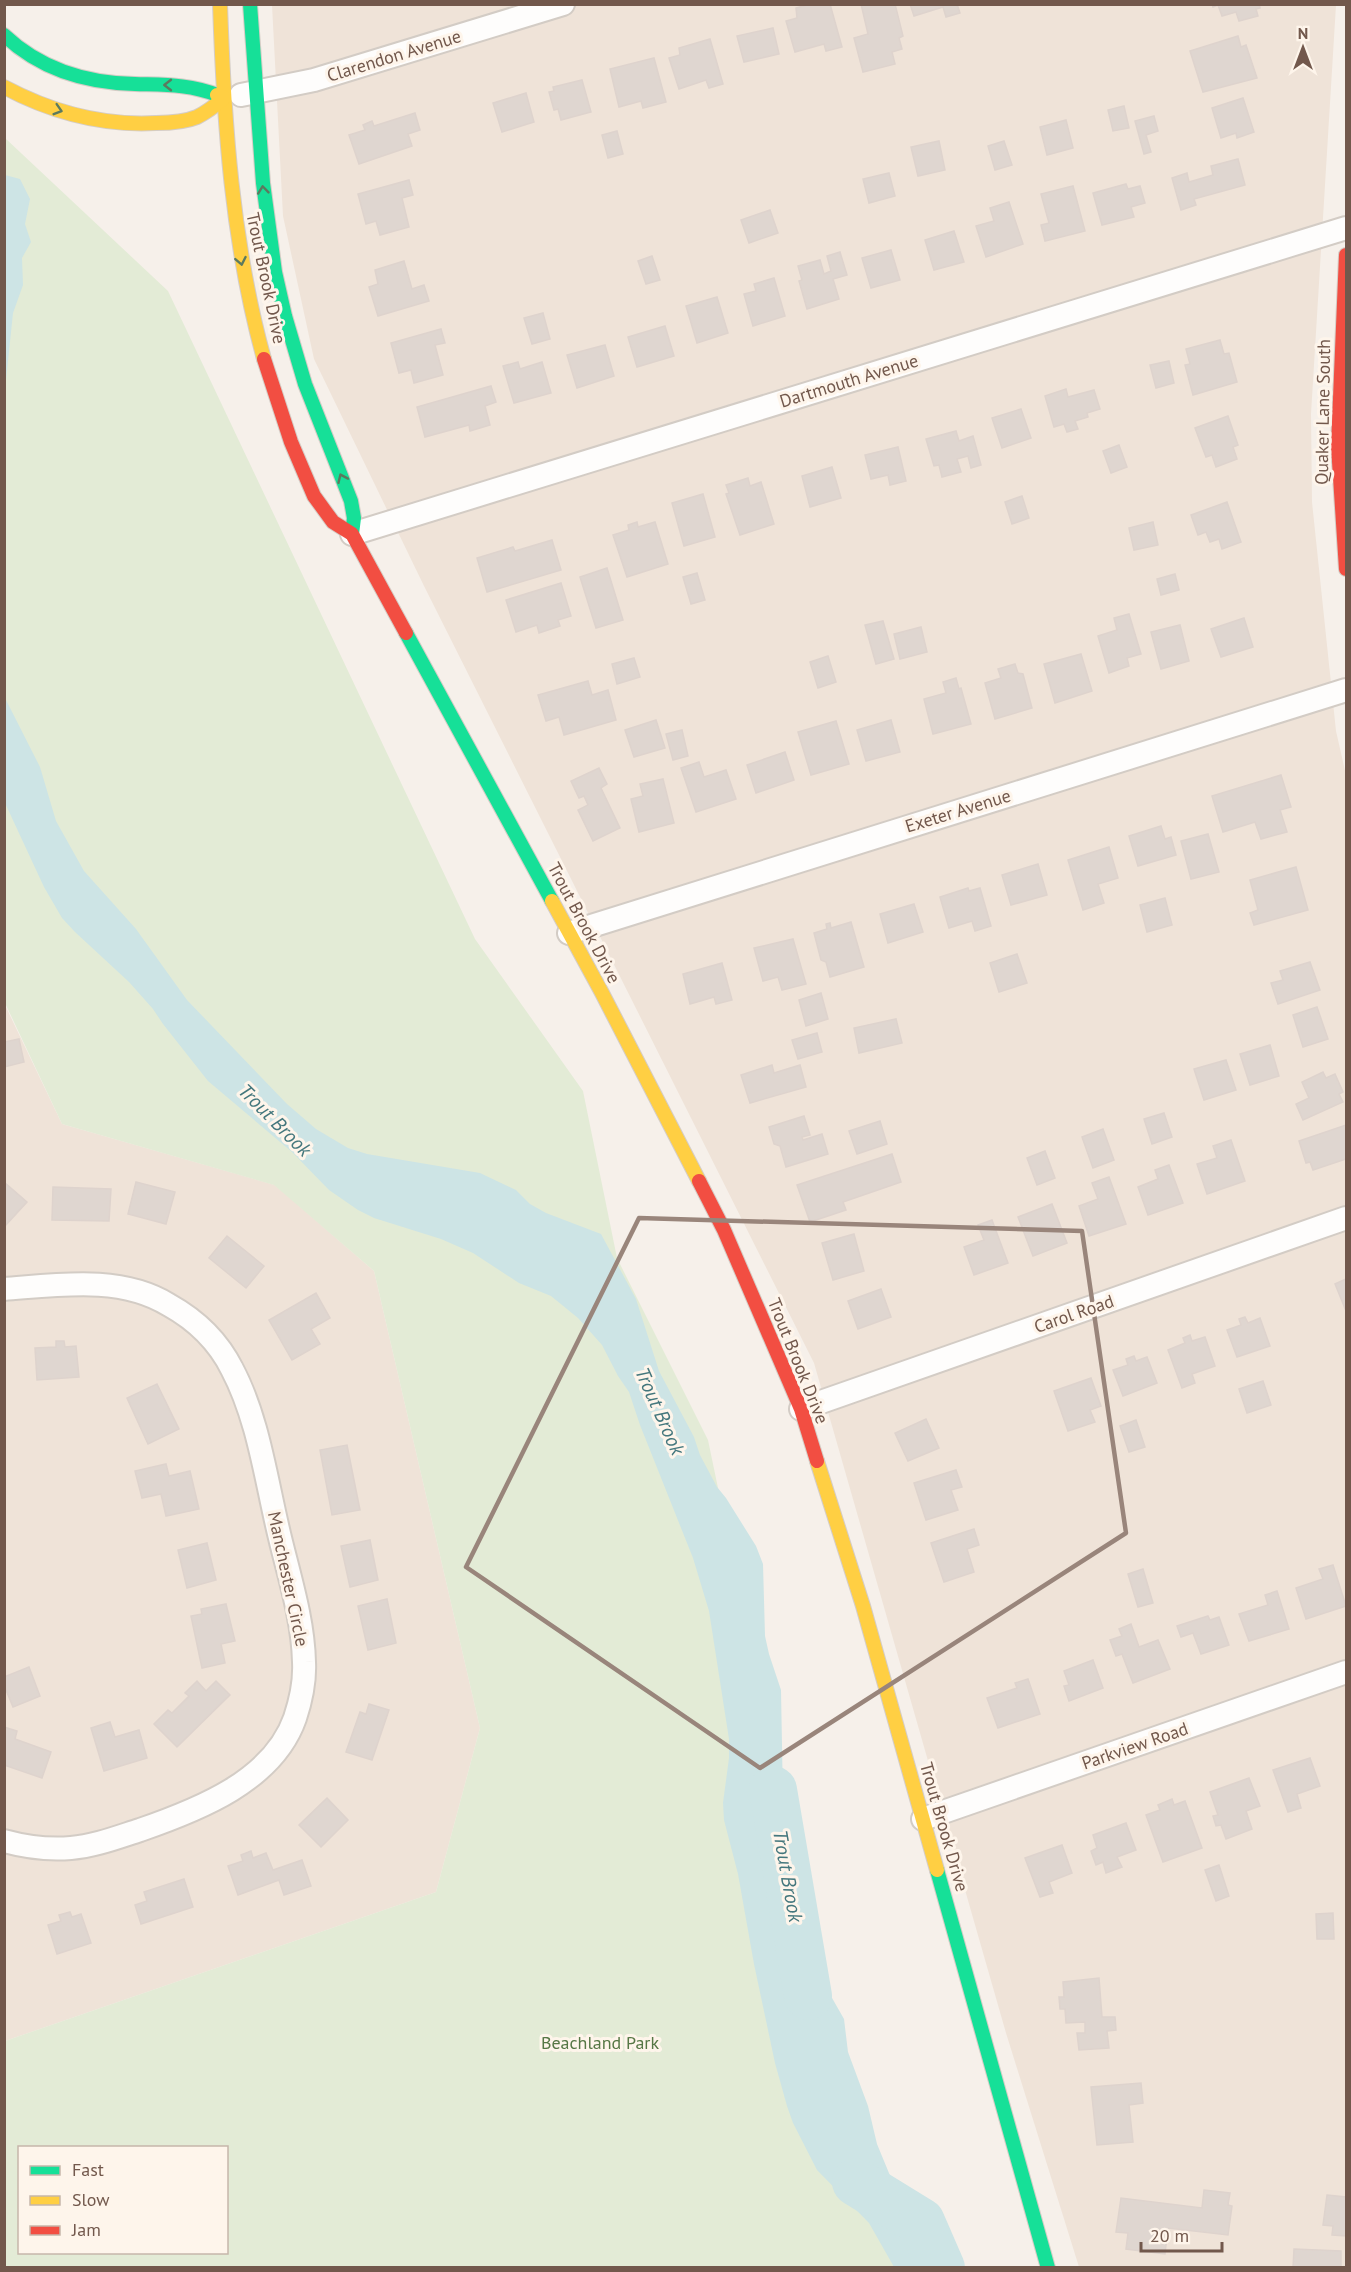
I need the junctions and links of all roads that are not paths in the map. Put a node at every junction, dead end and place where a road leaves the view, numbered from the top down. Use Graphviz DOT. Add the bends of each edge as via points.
graph roads {
  1 [pos="220,4"];
  2 [pos="250,4"];
  3 [pos="563,4"];
  4 [pos="4,35"];
  5 [pos="4,87"];
  6 [pos="255,93"];
  7 [pos="224,98"];
  8 [pos="1347,228"];
  9 [pos="1347,255"];
  10 [pos="352,534"];
  11 [pos="1347,569"];
  12 [pos="1347,690"];
  13 [pos="569,933"];
  14 [pos="1347,1218"];
  15 [pos="4,1289"];
  16 [pos="801,1409"];
  17 [pos="1347,1672"];
  18 [pos="922,1819"];
  19 [pos="4,1841"];
  20 [pos="1048,2268"];
  1 -- 7 [label="main road, Trout Brook Drive"];
  2 -- 6 [label="main road, Trout Brook Drive"];
  3 -- 6 [label="street, Clarendon Avenue" via="314,80"];
  7 -- 4 [label="main road, one-way" via="191,86 123,84 75,76 38,60"];
  5 -- 7 [label="main road, one-way" via="75,116 125,124 189,120"];
  6 -- 7 [label="street, Clarendon Avenue"];
  10 -- 6 [label="main road, Trout Brook Drive, one-way" via="352,503 311,402 280,296 265,210"];
  7 -- 10 [label="main road, Trout Brook Drive, one-way" via="238,240 257,333 298,459 320,506 332,522"];
  8 -- 10 [label="street, Dartmouth Avenue"];
  9 -- 11 [label="main road, Quaker Lane South" via="1338,445"];
  10 -- 13 [label="main road, Trout Brook Drive"];
  12 -- 13 [label="street, Exeter Avenue"];
  13 -- 16 [label="main road, Trout Brook Drive" via="724,1230"];
  14 -- 16 [label="street, Carol Road"];
  15 -- 19 [label="street, Manchester Circle" via="88,1285 143,1293 194,1321 217,1345 250,1412 299,1618 304,1662 300,1698 285,1738 237,1787 216,1800 94,1844 50,1849"];
  16 -- 18 [label="main road, Trout Brook Drive" via="863,1606"];
  17 -- 18 [label="street, Parkview Road"];
  18 -- 20 [label="main road, Trout Brook Drive"];
}
